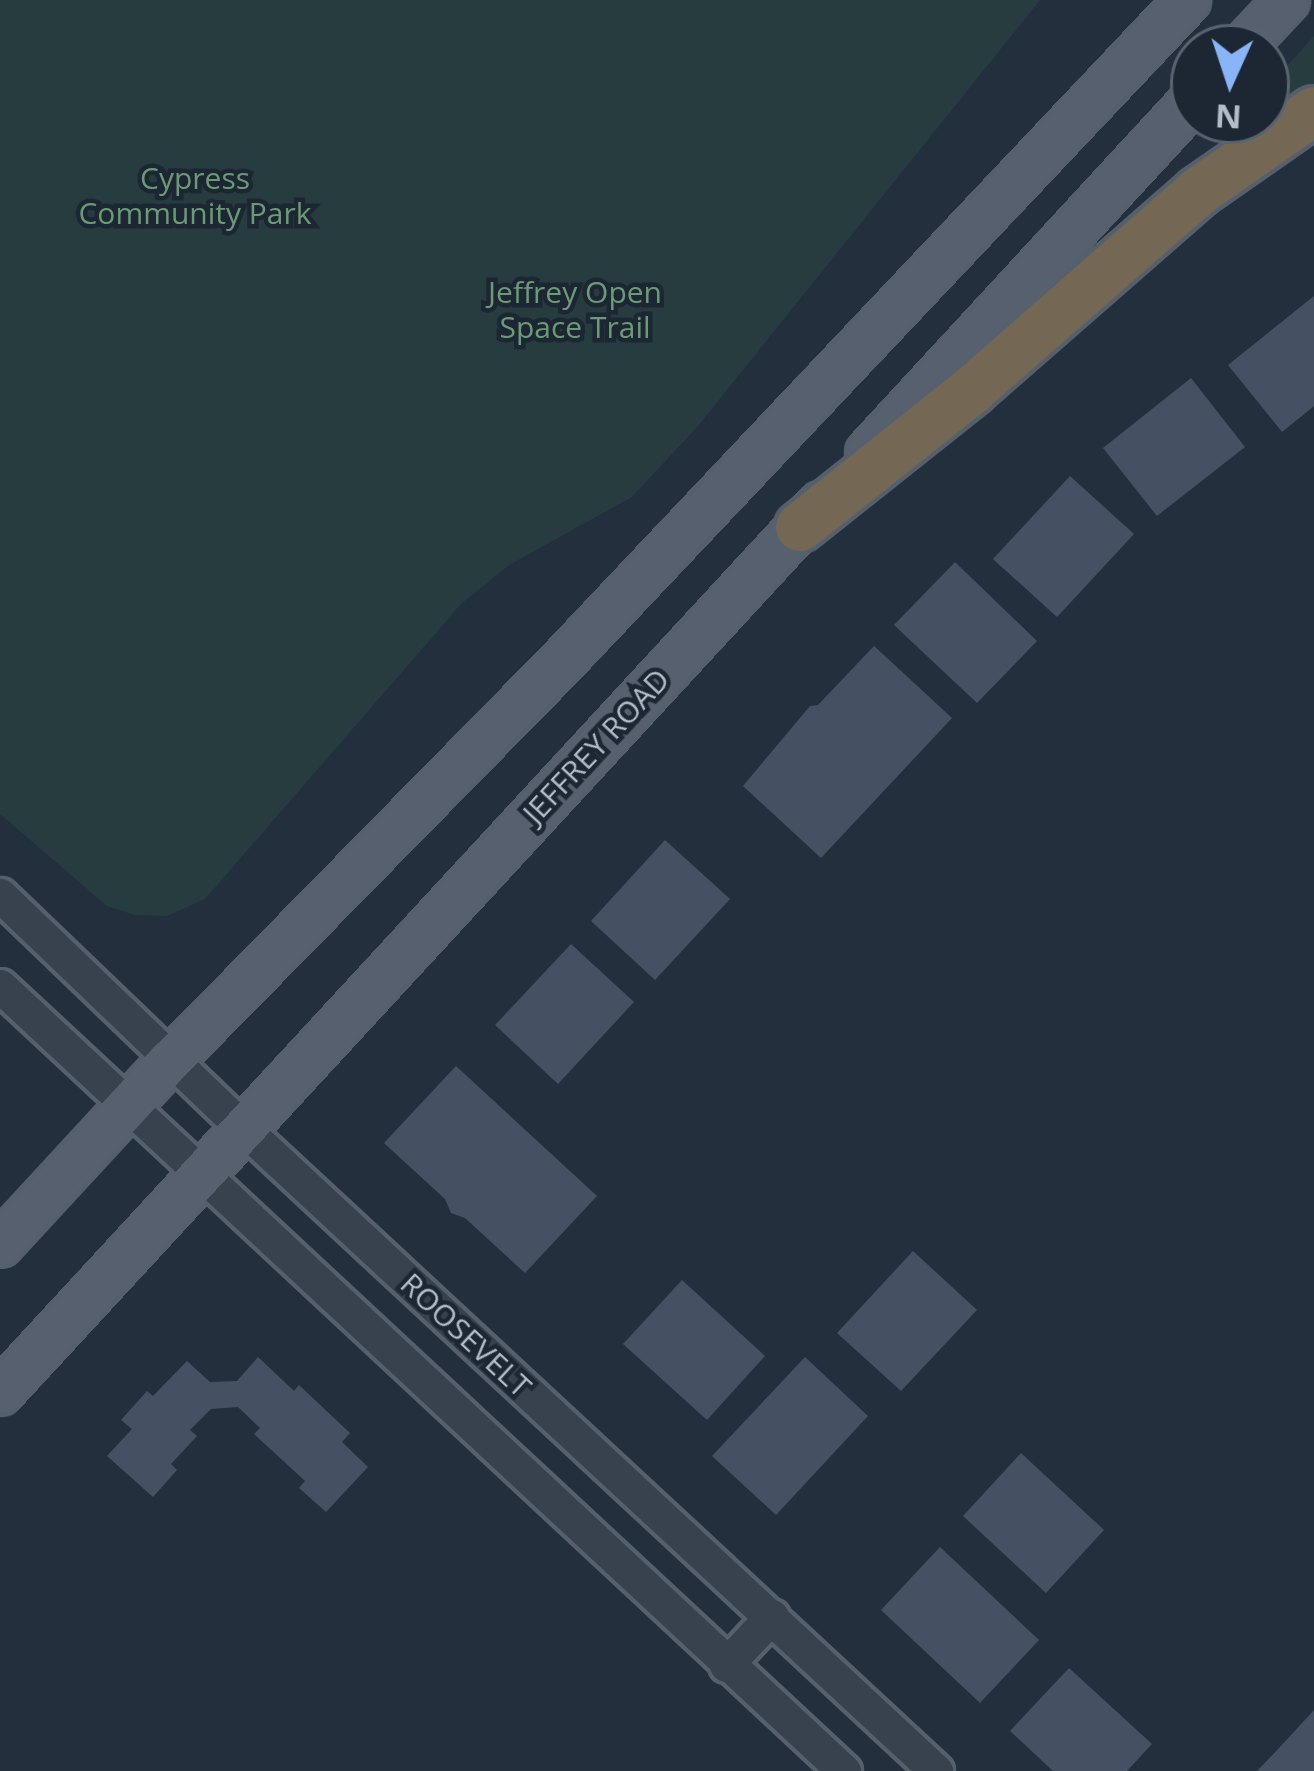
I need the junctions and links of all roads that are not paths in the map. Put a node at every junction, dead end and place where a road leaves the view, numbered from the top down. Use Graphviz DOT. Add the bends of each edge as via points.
graph roads {
  1 [pos="1188,0"];
  2 [pos="1287,0"];
  3 [pos="1264,24"];
  4 [pos="1314,111"];
  5 [pos="1170,126"];
  6 [pos="800,527"];
  7 [pos="0,895"];
  8 [pos="0,986"];
  9 [pos="171,1060"];
  10 [pos="128,1106"];
  11 [pos="242,1127"];
  12 [pos="198,1174"];
  13 [pos="0,1245"];
  14 [pos="0,1393"];
  15 [pos="772,1616"];
  16 [pos="726,1665"];
  17 [pos="844,1771"];
  18 [pos="936,1771"];
  1 -- 9 [label="main road" via="561,664"];
  2 -- 3 [label="main road"];
  4 -- 6 [label="highway" via="1198,192"];
  5 -- 6 [label="main road, JEFFREY ROAD"];
  6 -- 11 [label="main road, JEFFREY ROAD"];
  7 -- 9 [label="street, ROOSEVELT"];
  8 -- 10 [label="street"];
  9 -- 10 [label="main road"];
  9 -- 11 [label="street, ROOSEVELT"];
  10 -- 12 [label="street"];
  10 -- 13 [label="main road"];
  11 -- 12 [label="main road, JEFFREY ROAD"];
  11 -- 15 [label="street, ROOSEVELT"];
  12 -- 14 [label="main road, JEFFREY ROAD"];
  12 -- 16 [label="street"];
  15 -- 16 [label="street"];
  15 -- 18 [label="street, ROOSEVELT"];
  16 -- 17 [label="street"];
}
